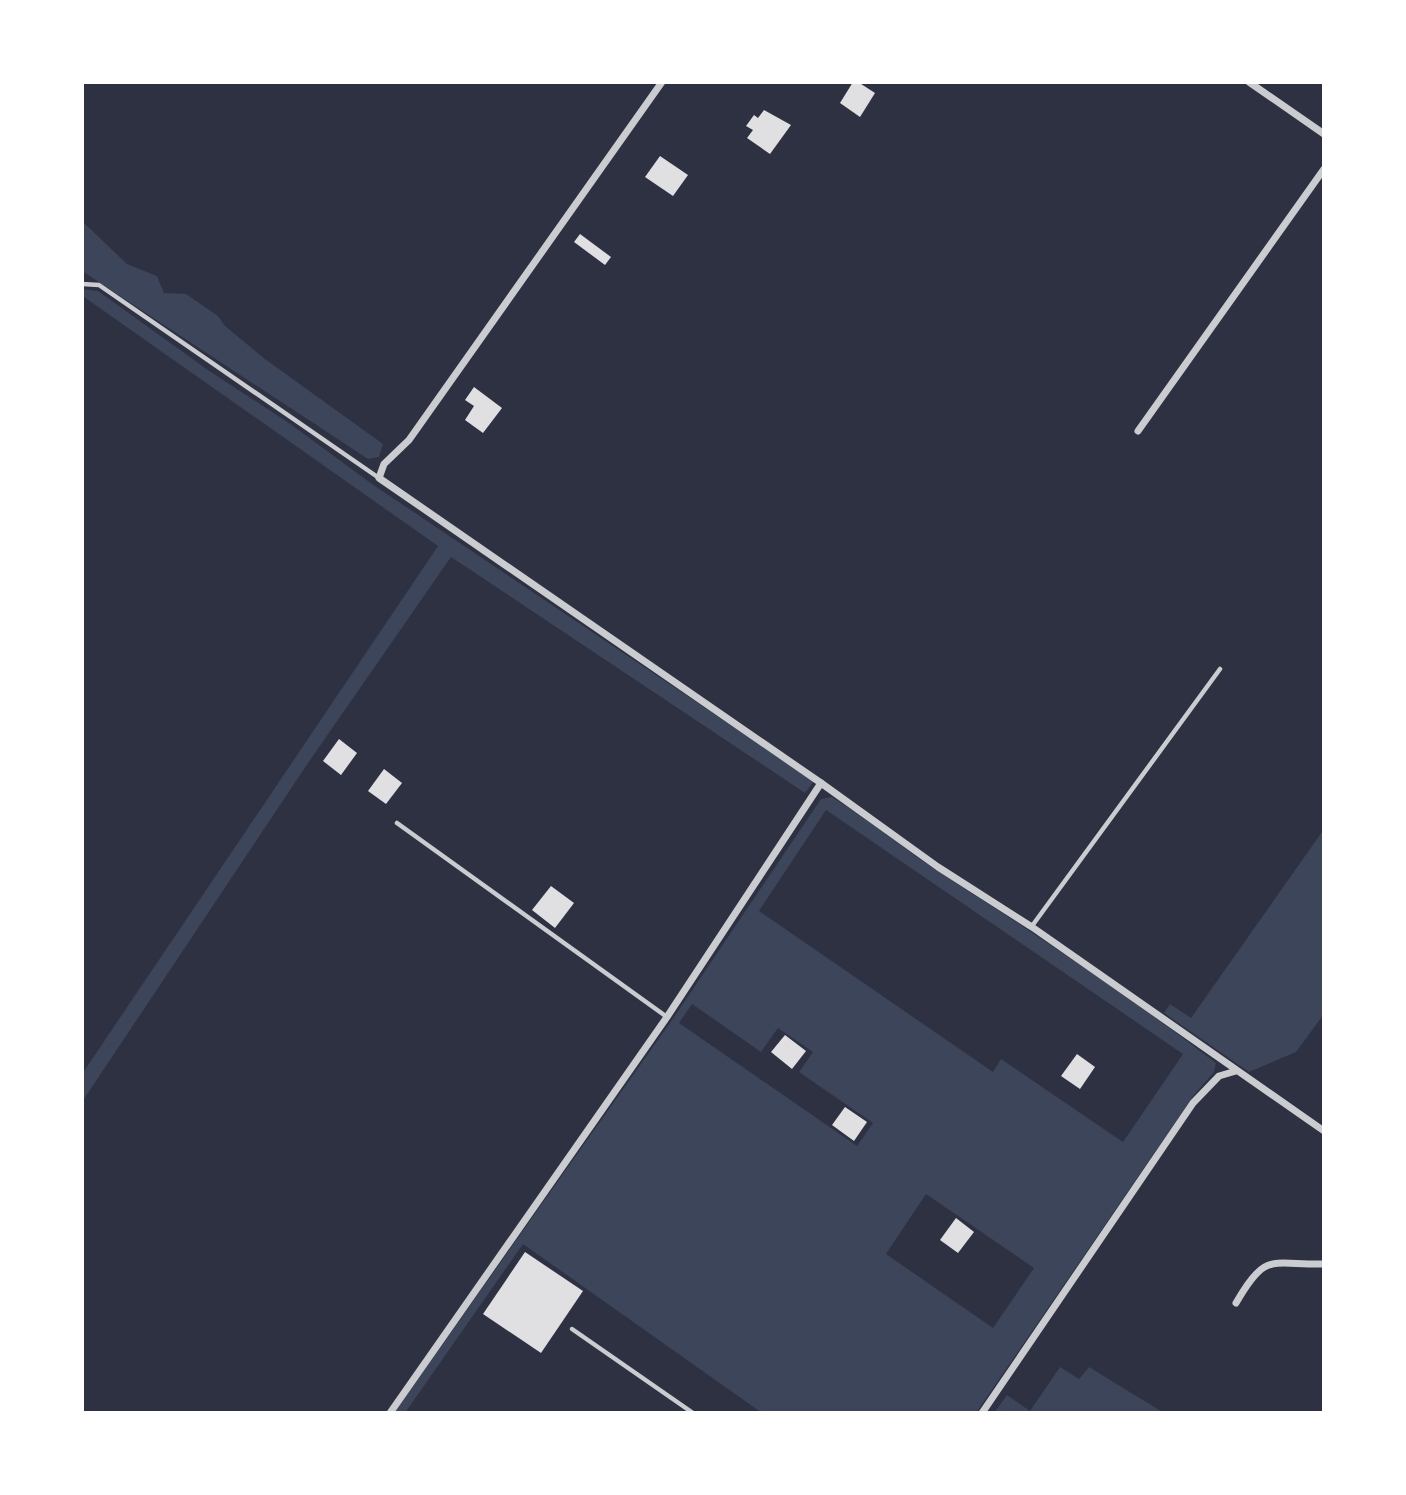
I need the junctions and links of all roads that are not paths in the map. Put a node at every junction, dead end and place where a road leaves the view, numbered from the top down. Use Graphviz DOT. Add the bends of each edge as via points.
graph roads {
  1 [pos="662,82"];
  2 [pos="1249,82"];
  3 [pos="1324,134"];
  4 [pos="1324,169"];
  5 [pos="82,284"];
  6 [pos="1138,431"];
  7 [pos="379,478"];
  8 [pos="1220,669"];
  9 [pos="821,783"];
  10 [pos="397,823"];
  11 [pos="1032,927"];
  12 [pos="667,1017"];
  13 [pos="1236,1072"];
  14 [pos="1324,1131"];
  15 [pos="1324,1264"];
  16 [pos="1236,1303"];
  17 [pos="572,1329"];
  18 [pos="390,1413"];
  19 [pos="693,1413"];
  20 [pos="982,1413"];
  1 -- 7 [label="street" via="409,440 384,464"];
  2 -- 3 [label="street"];
  4 -- 6 [label="street"];
  5 -- 7 [label="lane" via="99,285"];
  7 -- 9 [label="street"];
  8 -- 11 [label="lane"];
  9 -- 11 [label="street"];
  9 -- 12 [label="street"];
  10 -- 12 [label="lane"];
  11 -- 13 [label="street"];
  12 -- 18 [label="street"];
  13 -- 14 [label="street"];
  13 -- 20 [label="street" via="1219,1076 1193,1103"];
  15 -- 16 [label="street" via="1268,1264 1251,1277"];
  17 -- 19 [label="lane"];
}
